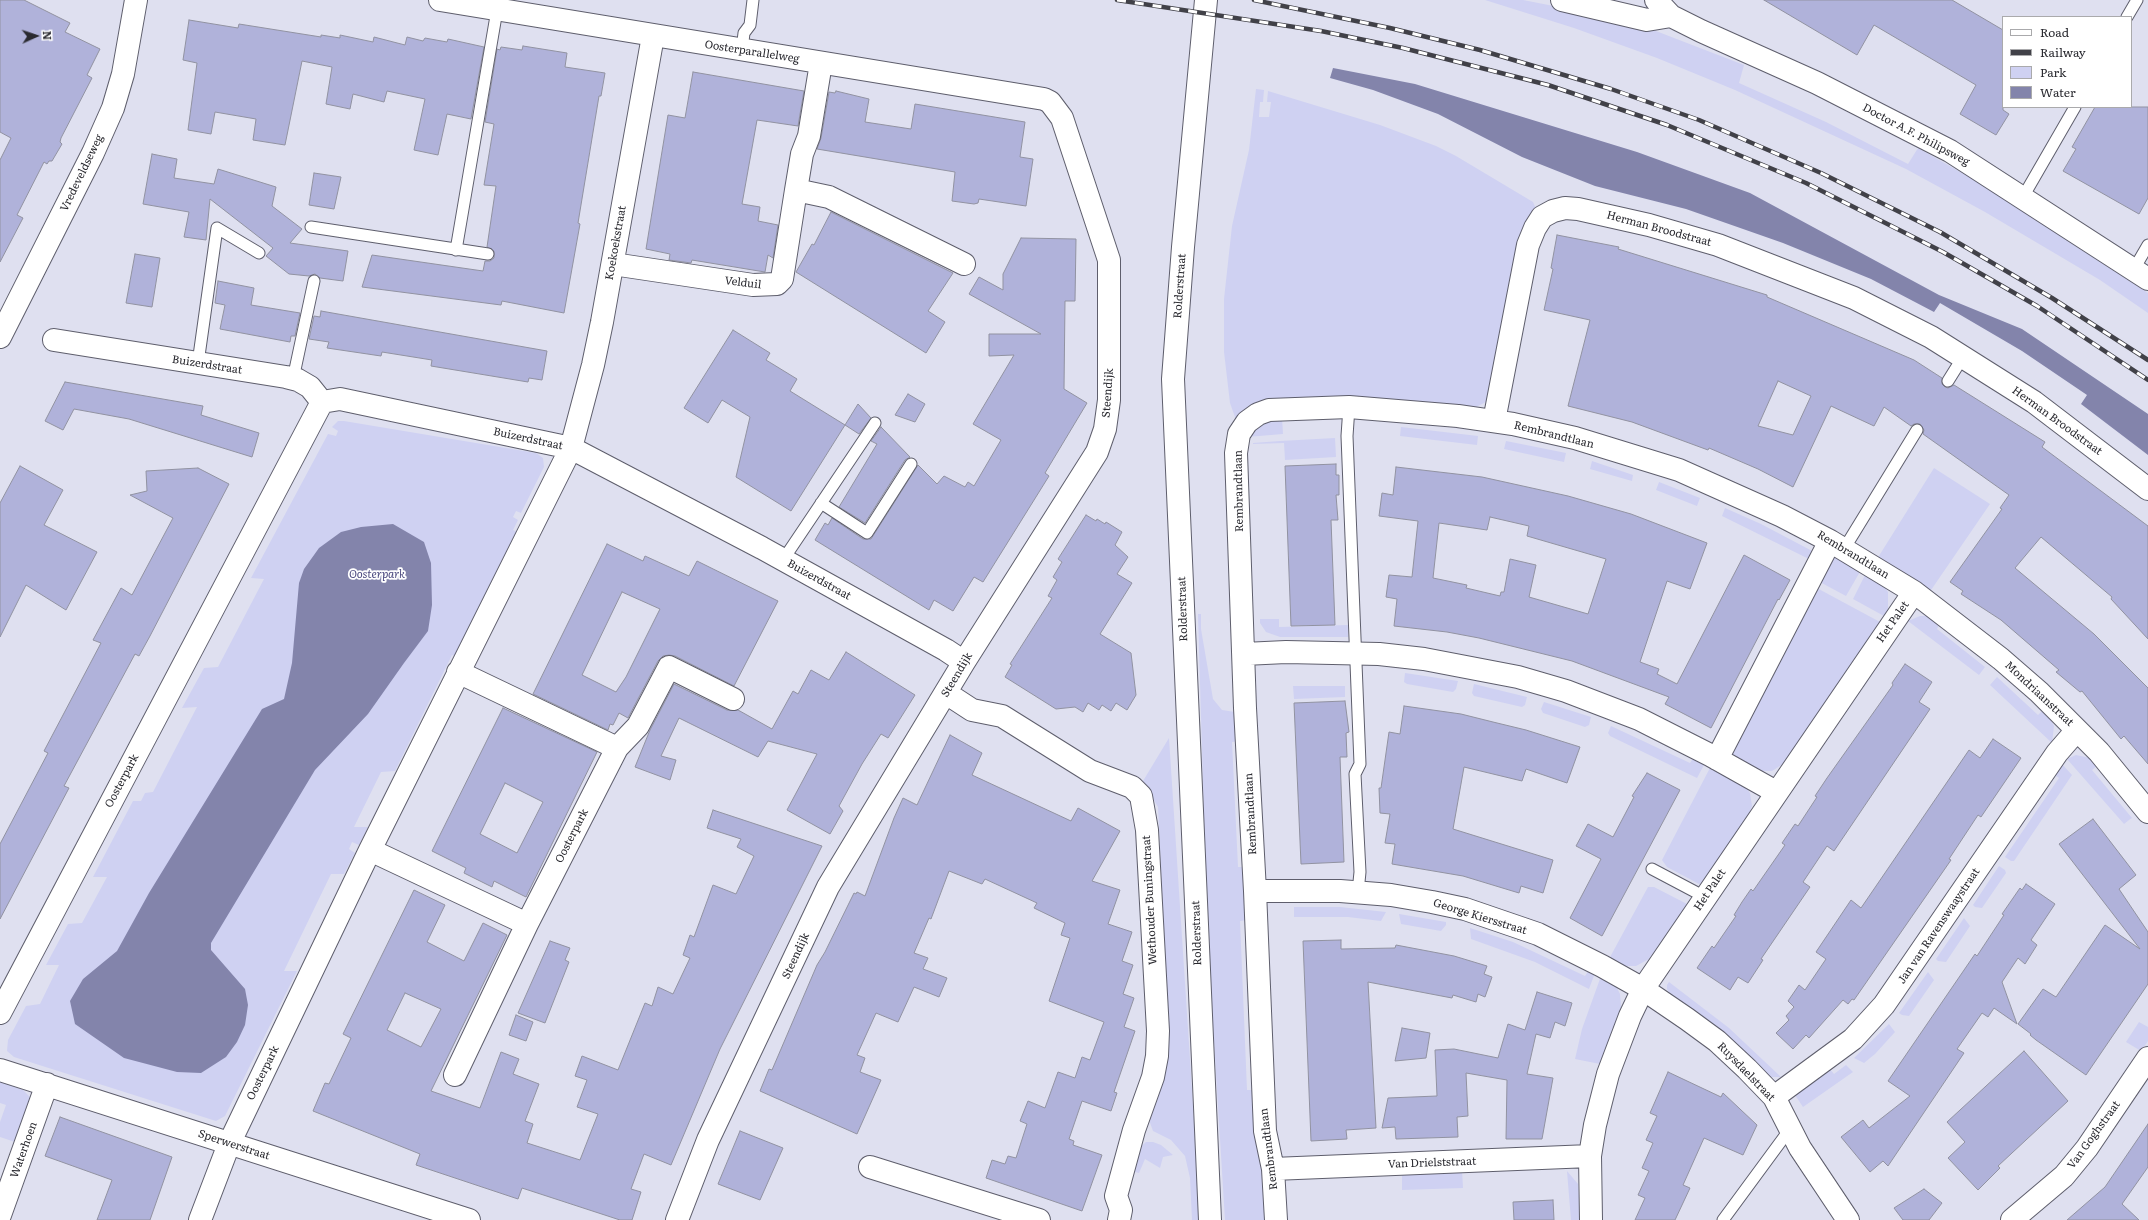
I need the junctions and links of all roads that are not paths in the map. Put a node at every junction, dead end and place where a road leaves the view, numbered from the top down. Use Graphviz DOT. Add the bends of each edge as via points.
graph roads {
  1 [pos="136,0"];
  2 [pos="440,0"];
  3 [pos="753,0"];
  4 [pos="1206,0"];
  5 [pos="1562,0"];
  6 [pos="1656,0"];
  7 [pos="2137,0"];
  8 [pos="1673,8"];
  9 [pos="497,10"];
  10 [pos="2128,16"];
  11 [pos="653,36"];
  12 [pos="742,50"];
  13 [pos="821,63"];
  14 [pos="2074,108"];
  15 [pos="1059,112"];
  16 [pos="796,190"];
  17 [pos="2023,197"];
  18 [pos="310,227"];
  19 [pos="2148,245"];
  20 [pos="456,250"];
  21 [pos="259,253"];
  22 [pos="488,254"];
  23 [pos="613,264"];
  24 [pos="964,264"];
  25 [pos="2141,274"];
  26 [pos="314,281"];
  27 [pos="2,329"];
  28 [pos="54,340"];
  29 [pos="1963,357"];
  30 [pos="198,363"];
  31 [pos="293,379"];
  32 [pos="1948,381"];
  33 [pos="322,402"];
  34 [pos="1349,407"];
  35 [pos="1494,421"];
  36 [pos="875,423"];
  37 [pos="1917,430"];
  38 [pos="571,448"];
  39 [pos="911,464"];
  40 [pos="2148,489"];
  41 [pos="821,504"];
  42 [pos="1837,545"];
  43 [pos="783,560"];
  44 [pos="1914,592"];
  45 [pos="1355,653"];
  46 [pos="1244,654"];
  47 [pos="964,662"];
  48 [pos="458,672"];
  49 [pos="946,693"];
  50 [pos="733,699"];
  51 [pos="2077,730"];
  52 [pos="617,748"];
  53 [pos="1717,759"];
  54 [pos="1776,792"];
  55 [pos="2148,812"];
  56 [pos="370,850"];
  57 [pos="1652,869"];
  58 [pos="1256,891"];
  59 [pos="1358,892"];
  60 [pos="1705,897"];
  61 [pos="527,924"];
  62 [pos="1643,989"];
  63 [pos="0,1013"];
  64 [pos="2148,1058"];
  65 [pos="0,1070"];
  66 [pos="455,1075"];
  67 [pos="47,1084"];
  68 [pos="1774,1097"];
  69 [pos="1790,1129"];
  70 [pos="229,1144"];
  71 [pos="1590,1156"];
  72 [pos="870,1167"];
  73 [pos="1273,1169"];
  74 [pos="0,1215"];
  75 [pos="200,1220"];
  76 [pos="469,1220"];
  77 [pos="677,1220"];
  78 [pos="1039,1220"];
  79 [pos="1119,1220"];
  80 [pos="1210,1220"];
  81 [pos="1276,1220"];
  82 [pos="1591,1220"];
  83 [pos="1723,1220"];
  84 [pos="1848,1220"];
  85 [pos="2012,1220"];
  1 -- 27 [label="street, Vredeveldseweg" via="123,74 113,108 93,153"];
  2 -- 9 [label="street, Oosterparallelweg"];
  3 -- 12 [label="lane" via="750,25 744,33"];
  4 -- 80 [label="street, Rolderstraat" via="1173,379"];
  5 -- 8 [label="street" via="1647,20"];
  6 -- 8 [label="street, Doctor A.F. Philipsweg"];
  7 -- 10 [label="lane"];
  8 -- 17 [label="street, Doctor A.F. Philipsweg" via="1701,31 1817,83 1885,117 1950,151"];
  9 -- 11 [label="street, Oosterparallelweg"];
  9 -- 20 [label="lane"];
  11 -- 12 [label="street, Oosterparallelweg"];
  11 -- 23 [label="street, Koekoekstraat"];
  12 -- 13 [label="street, Oosterparallelweg"];
  13 -- 15 [label="street, Oosterparallelweg" via="1037,97 1050,102"];
  13 -- 16 [label="street, Velduil" via="809,136 802,154"];
  14 -- 17 [label="lane"];
  15 -- 47 [label="street, Steendijk" via="1109,260 1107,418 1096,452"];
  16 -- 23 [label="street, Velduil" via="782,279 778,284 753,285"];
  16 -- 24 [label="street" via="829,197"];
  17 -- 25 [label="street, Doctor A.F. Philipsweg"];
  18 -- 20 [label="lane"];
  19 -- 25 [label="lane"];
  20 -- 22 [label="lane"];
  21 -- 30 [label="lane" via="217,228"];
  23 -- 38 [label="street, Koekoekstraat" via="593,365"];
  26 -- 31 [label="lane"];
  28 -- 30 [label="street, Buizerdstraat"];
  29 -- 32 [label="lane"];
  29 -- 35 [label="street, Herman Broodstraat" via="1922,332 1854,298 1718,245 1649,225 1565,208 1542,217 1534,228 1528,245"];
  29 -- 40 [label="street, Herman Broodstraat" via="2034,402"];
  30 -- 31 [label="street, Buizerdstraat"];
  31 -- 33 [label="street, Buizerdstraat" via="310,387"];
  33 -- 38 [label="street, Buizerdstraat" via="340,400"];
  33 -- 63 [label="street, Oosterpark"];
  34 -- 35 [label="street, Rembrandtlaan" via="1404,410"];
  34 -- 45 [label="lane" via="1347,436"];
  34 -- 46 [label="street, Rembrandtlaan" via="1269,410 1247,422 1239,434 1236,453"];
  35 -- 42 [label="street, Rembrandtlaan" via="1575,438 1678,470 1782,516"];
  36 -- 41 [label="lane"];
  37 -- 42 [label="lane"];
  38 -- 43 [label="street, Buizerdstraat"];
  38 -- 48 [label="street, Oosterpark"];
  39 -- 41 [label="lane" via="867,533"];
  41 -- 43 [label="lane"];
  42 -- 44 [label="street, Rembrandtlaan"];
  42 -- 53 [label="street"];
  43 -- 47 [label="street, Buizerdstraat"];
  44 -- 51 [label="street, Mondriaanstraat" via="2001,659"];
  44 -- 54 [label="street, Het Palet"];
  45 -- 46 [label="street"];
  45 -- 53 [label="street" via="1424,659 1518,677 1566,691 1639,719"];
  45 -- 59 [label="lane" via="1360,764 1355,774 1360,872"];
  46 -- 58 [label="street, Rembrandtlaan"];
  47 -- 49 [label="street, Steendijk"];
  48 -- 52 [label="street"];
  48 -- 56 [label="street, Oosterpark"];
  49 -- 77 [label="street, Steendijk" via="828,887 708,1140"];
  49 -- 79 [label="street, Wethouder Buningstraat" via="972,710 1002,716 1090,771 1132,787 1141,796 1147,830 1158,1031 1157,1056 1153,1077 1134,1130 1116,1196 1121,1210"];
  50 -- 52 [label="street, Oosterpark" via="669,667 638,726"];
  51 -- 55 [label="street, Mondriaanstraat"];
  51 -- 68 [label="street, Jan van Ravenswaaystraat" via="2057,753 1884,1006 1853,1038"];
  52 -- 61 [label="street, Oosterpark"];
  53 -- 54 [label="street"];
  54 -- 60 [label="street, Het Palet"];
  56 -- 61 [label="street"];
  56 -- 70 [label="street, Oosterpark"];
  57 -- 60 [label="lane"];
  58 -- 59 [label="street, George Kiersstraat"];
  58 -- 73 [label="street, Rembrandtlaan" via="1265,1131"];
  59 -- 62 [label="street, George Kiersstraat" via="1432,902 1510,924 1564,946"];
  60 -- 62 [label="street, Het Palet"];
  61 -- 66 [label="street, Oosterpark"];
  62 -- 68 [label="street, Ruysdaelstraat" via="1717,1041"];
  62 -- 71 [label="street, Het Palet" via="1608,1074"];
  64 -- 85 [label="street, Van Goghstraat" via="2064,1176"];
  65 -- 67 [label="street, Sperwerstraat"];
  67 -- 70 [label="street, Sperwerstraat"];
  67 -- 74 [label="street, Waterhoen"];
  68 -- 69 [label="street, Ruysdaelstraat"];
  69 -- 83 [label="lane"];
  69 -- 84 [label="street, Ruysdaelstraat"];
  70 -- 75 [label="street, Oosterpark"];
  70 -- 76 [label="street, Sperwerstraat"];
  71 -- 73 [label="street, Van Drielststraat"];
  71 -- 82 [label="street, Het Palet"];
  72 -- 78 [label="street"];
  73 -- 81 [label="street, Rembrandtlaan"];
}
